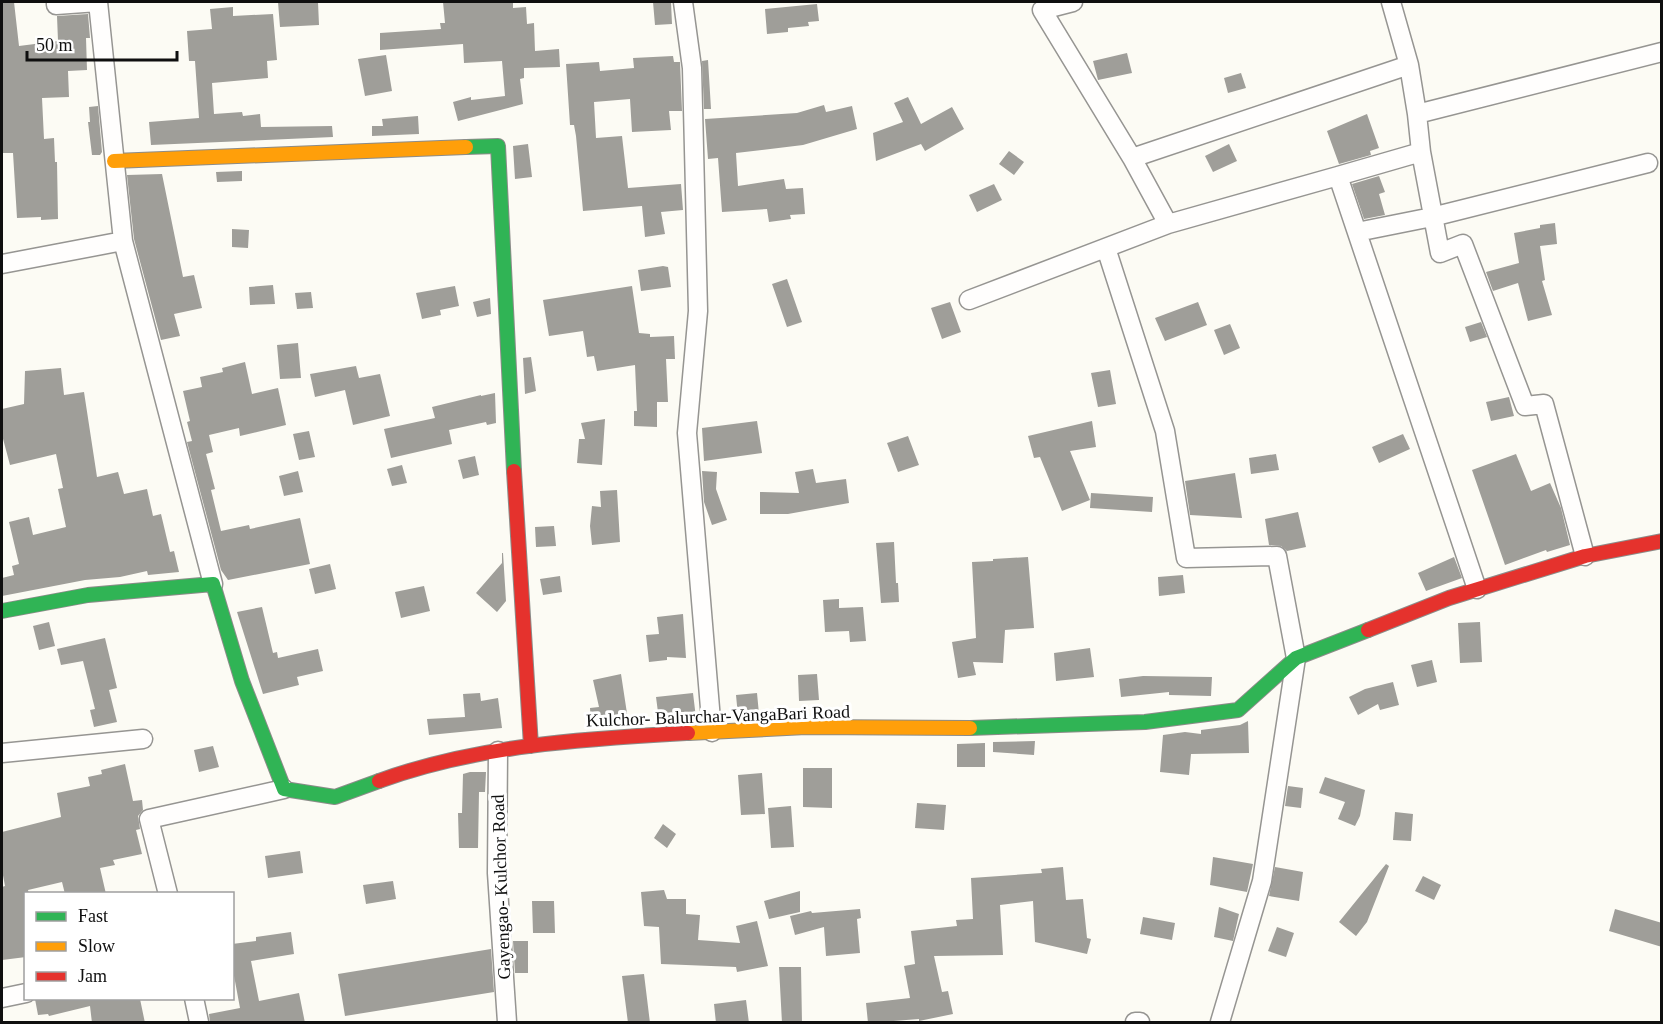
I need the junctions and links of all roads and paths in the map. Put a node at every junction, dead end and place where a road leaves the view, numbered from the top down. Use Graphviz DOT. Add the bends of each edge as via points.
graph roads {
  1 [pos="56,2"];
  2 [pos="683,2"];
  3 [pos="1073,2"];
  4 [pos="1391,2"];
  5 [pos="1662,52"];
  6 [pos="1409,65"];
  7 [pos="1417,114"];
  8 [pos="1420,152"];
  9 [pos="1132,158"];
  10 [pos="114,161"];
  11 [pos="1648,163"];
  12 [pos="1338,176"];
  13 [pos="1432,217"];
  14 [pos="1168,224"];
  15 [pos="1357,232"];
  16 [pos="123,241"];
  17 [pos="1106,248"];
  18 [pos="2,264"];
  19 [pos="969,300"];
  20 [pos="1662,541"];
  21 [pos="1585,556"];
  22 [pos="213,584"];
  23 [pos="1477,589"];
  24 [pos="2,611"];
  25 [pos="1296,658"];
  26 [pos="712,732"];
  27 [pos="143,739"];
  28 [pos="531,746"];
  29 [pos="498,751"];
  30 [pos="2,753"];
  31 [pos="284,789"];
  32 [pos="167,892"];
  33 [pos="24,993"];
  34 [pos="2,998"];
  35 [pos="194,1000"];
  36 [pos="199,1023"];
  37 [pos="507,1023"];
  38 [pos="1135,1023"];
  39 [pos="1140,1023"];
  40 [pos="1220,1023"];
  1 -- 10 [label="street" via="98,2"];
  2 -- 26 [label="street" via="692,68 698,311 687,433"];
  3 -- 9 [label="street" via="1042,10"];
  4 -- 6 [label="street"];
  5 -- 7 [label="street"];
  6 -- 7 [label="street"];
  6 -- 9 [label="street"];
  7 -- 8 [label="street"];
  8 -- 12 [label="street"];
  8 -- 13 [label="street"];
  9 -- 14 [label="street"];
  10 -- 16 [label="street"];
  10 -- 28 [label="street" via="498,146"];
  11 -- 13 [label="street"];
  12 -- 14 [label="street"];
  12 -- 15 [label="street"];
  13 -- 15 [label="street"];
  13 -- 21 [label="street" via="1440,253 1463,244 1525,406 1544,404"];
  14 -- 17 [label="street"];
  15 -- 23 [label="street"];
  16 -- 18 [label="street"];
  16 -- 22 [label="street"];
  17 -- 19 [label="street"];
  17 -- 25 [label="street" via="1165,431 1186,558 1277,556"];
  20 -- 21 [label="street, Kulchor- Balurchar-VangaBari Road"];
  21 -- 23 [label="street, Kulchor- Balurchar-VangaBari Road"];
  22 -- 24 [label="street" via="88,595"];
  22 -- 31 [label="street" via="242,681"];
  23 -- 25 [label="street, Kulchor- Balurchar-VangaBari Road"];
  25 -- 26 [label="street, Kulchor- Balurchar-VangaBari Road" via="1238,710 1145,722"];
  25 -- 40 [label="street" via="1262,881"];
  26 -- 28 [label="street, Kulchor- Balurchar-VangaBari Road" via="580,739"];
  27 -- 30 [label="street"];
  28 -- 29 [label="street, Kulchor- Balurchar-VangaBari Road"];
  29 -- 31 [label="street, Kulchor- Balurchar-VangaBari Road" via="412,769 335,797"];
  29 -- 37 [label="street, Gayengao- Kulchor Road" via="497,873"];
  31 -- 32 [label="street" via="149,819"];
  33 -- 34 [label="street"];
  35 -- 36 [label="street"];
  38 -- 39 [label="street"];
}
